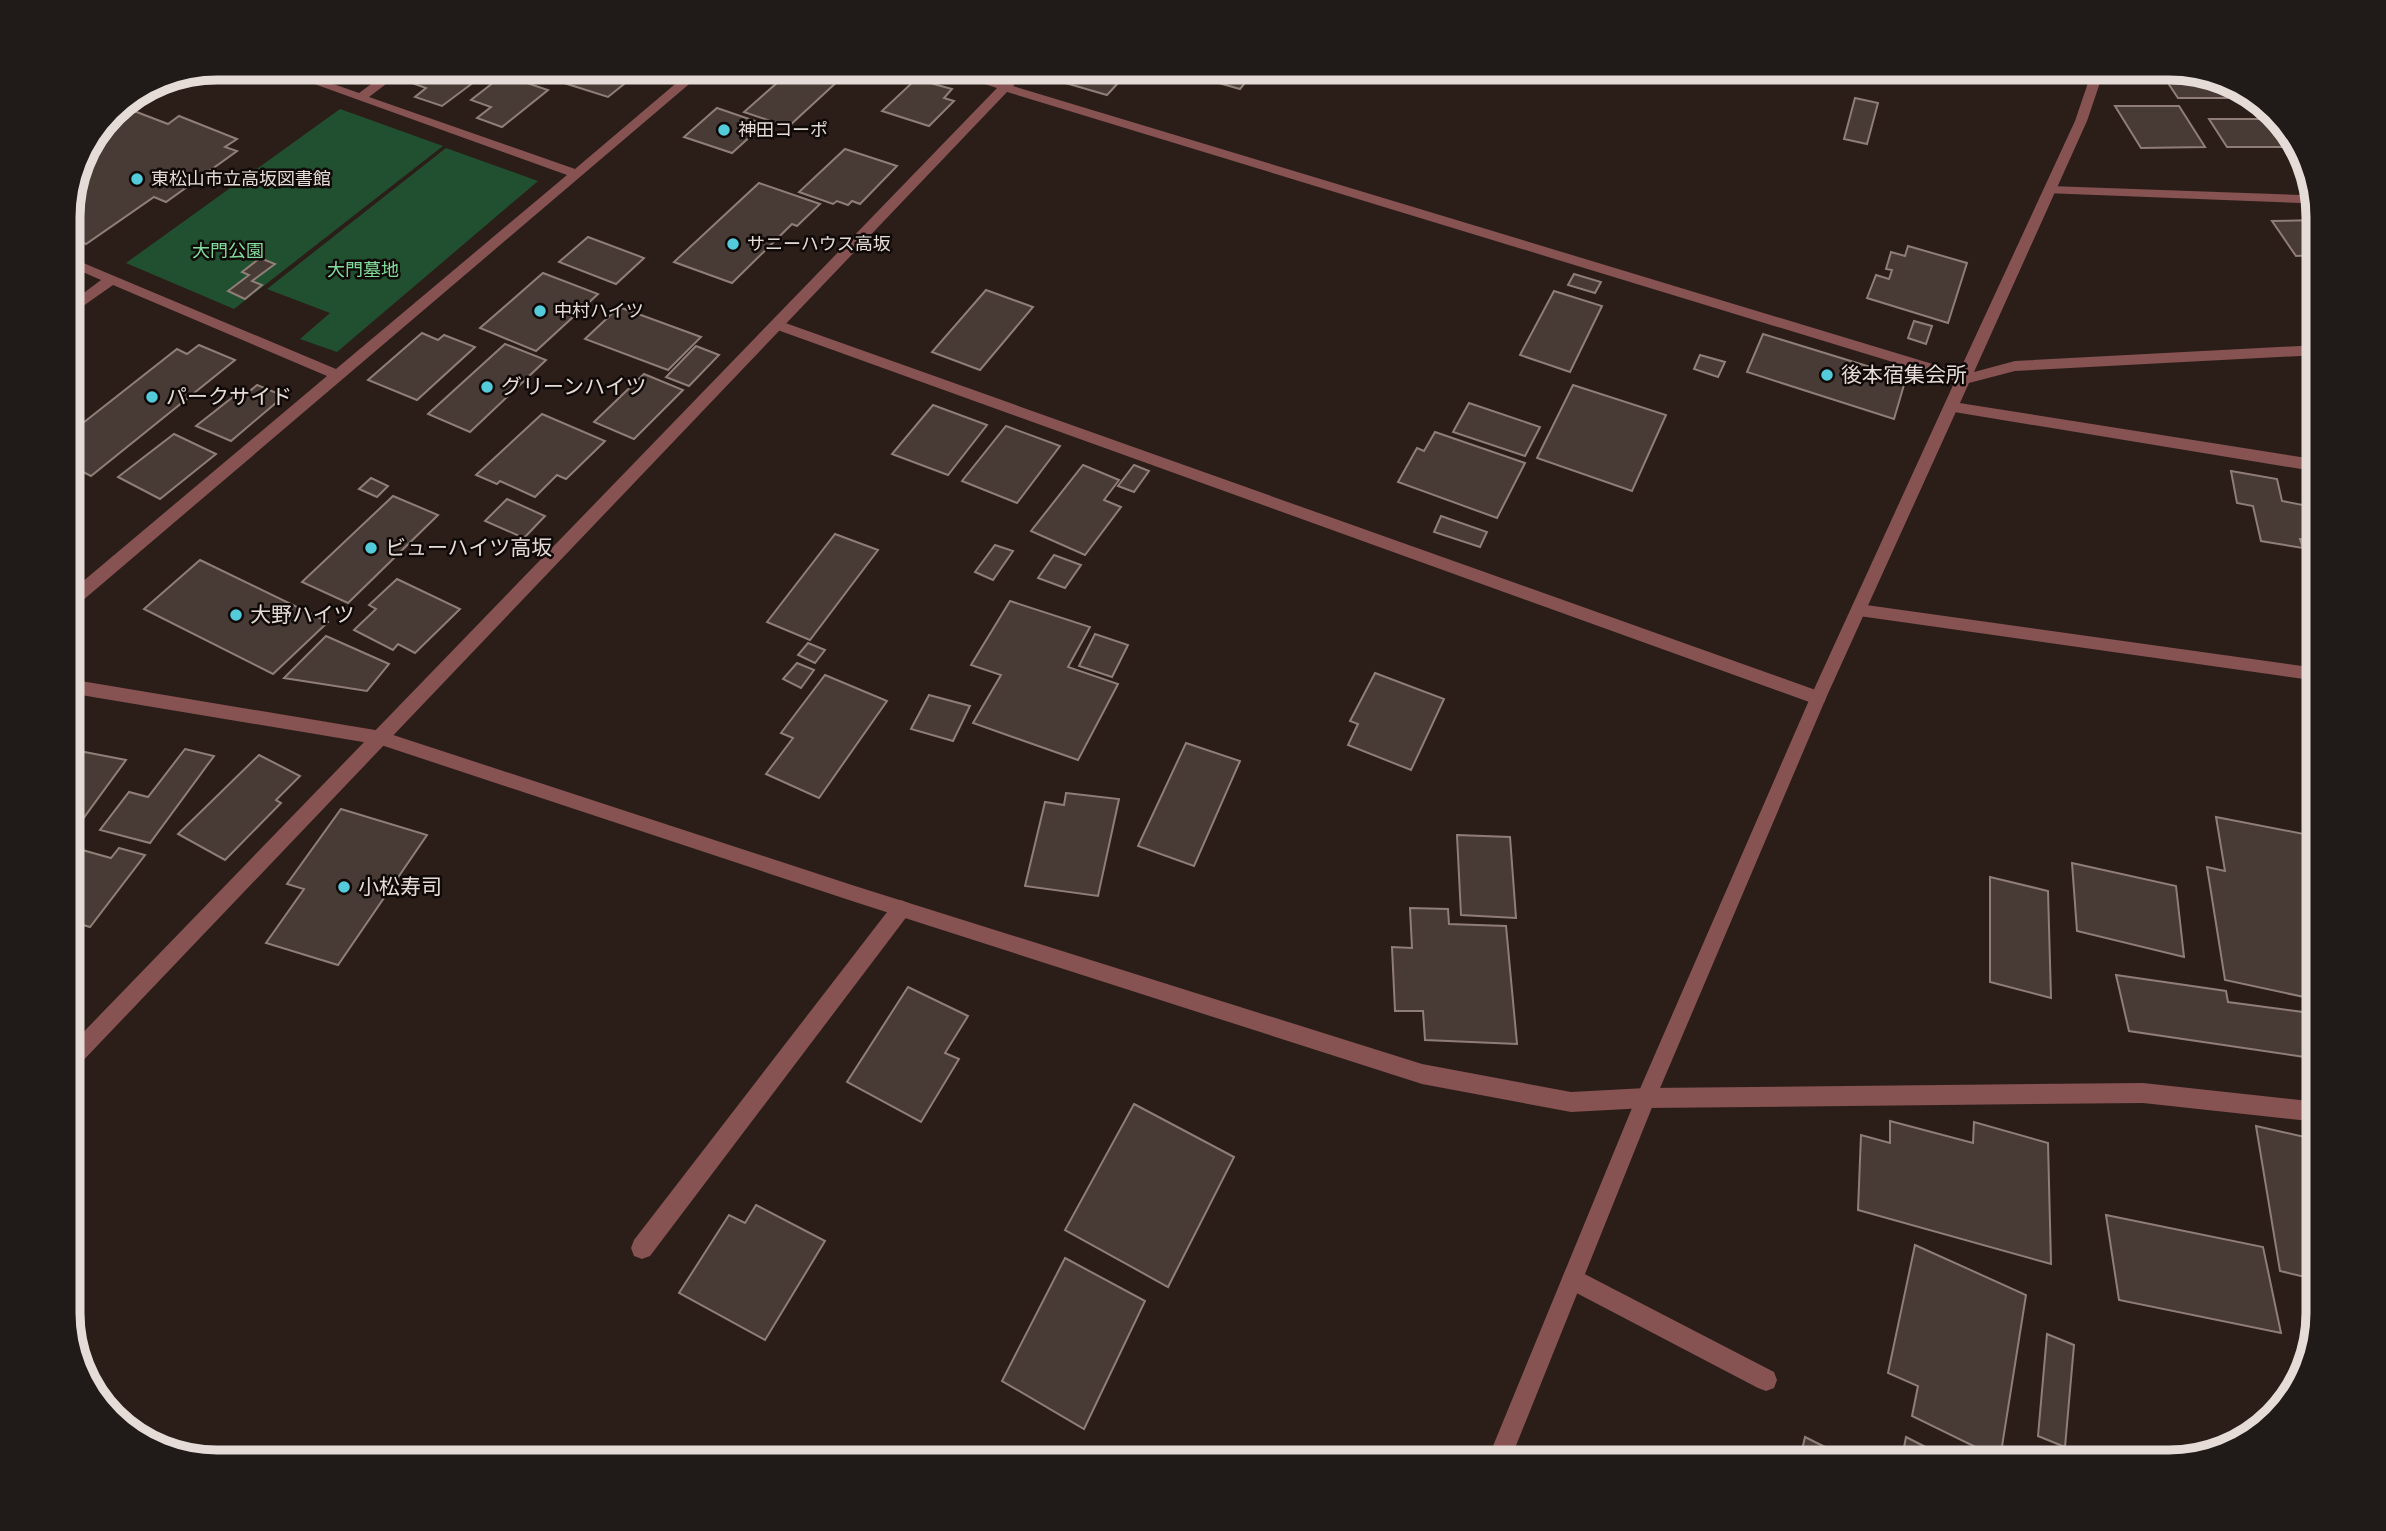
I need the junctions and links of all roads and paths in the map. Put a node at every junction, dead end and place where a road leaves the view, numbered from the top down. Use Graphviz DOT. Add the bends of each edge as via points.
graph roads {
  1 [pos="310,80"];
  2 [pos="385,80"];
  3 [pos="688,80"];
  4 [pos="979,80"];
  5 [pos="1012,80"];
  6 [pos="2095,80"];
  7 [pos="1004,88"];
  8 [pos="360,98"];
  9 [pos="577,174"];
  10 [pos="2050,190"];
  11 [pos="2301,199"];
  12 [pos="81,266"];
  13 [pos="112,279"];
  14 [pos="81,302"];
  15 [pos="777,325"];
  16 [pos="2306,351"];
  17 [pos="338,375"];
  18 [pos="1965,379"];
  19 [pos="1953,407"];
  20 [pos="2306,464"];
  21 [pos="81,591"];
  22 [pos="1859,610"];
  23 [pos="2306,674"];
  24 [pos="81,688"];
  25 [pos="1818,698"];
  26 [pos="381,738"];
  27 [pos="901,909"];
  28 [pos="81,1048"];
  29 [pos="1646,1098"];
  30 [pos="2306,1111"];
  31 [pos="642,1248"];
  32 [pos="1573,1279"];
  33 [pos="1766,1381"];
  34 [pos="1502,1450"];
  1 -- 8 [label="street"];
  2 -- 8 [label="street"];
  3 -- 9 [label="street"];
  4 -- 7 [label="street"];
  5 -- 7 [label="street"];
  6 -- 10 [label="street"];
  7 -- 15 [label="street"];
  7 -- 18 [label="street"];
  8 -- 9 [label="street"];
  9 -- 17 [label="street"];
  10 -- 11 [label="street"];
  10 -- 18 [label="street"];
  12 -- 13 [label="street"];
  13 -- 14 [label="street"];
  13 -- 17 [label="street"];
  15 -- 25 [label="street"];
  15 -- 26 [label="street"];
  16 -- 18 [label="street" via="2015,366"];
  17 -- 21 [label="street"];
  18 -- 19 [label="street"];
  19 -- 20 [label="street"];
  19 -- 22 [label="street"];
  22 -- 23 [label="street"];
  22 -- 25 [label="street"];
  24 -- 26 [label="street"];
  25 -- 29 [label="street"];
  26 -- 27 [label="street"];
  26 -- 28 [label="street"];
  27 -- 29 [label="street" via="1422,1074 1571,1102"];
  27 -- 31 [label="street"];
  29 -- 30 [label="street" via="2143,1093"];
  29 -- 32 [label="street"];
  32 -- 33 [label="street"];
  32 -- 34 [label="street"];
}
